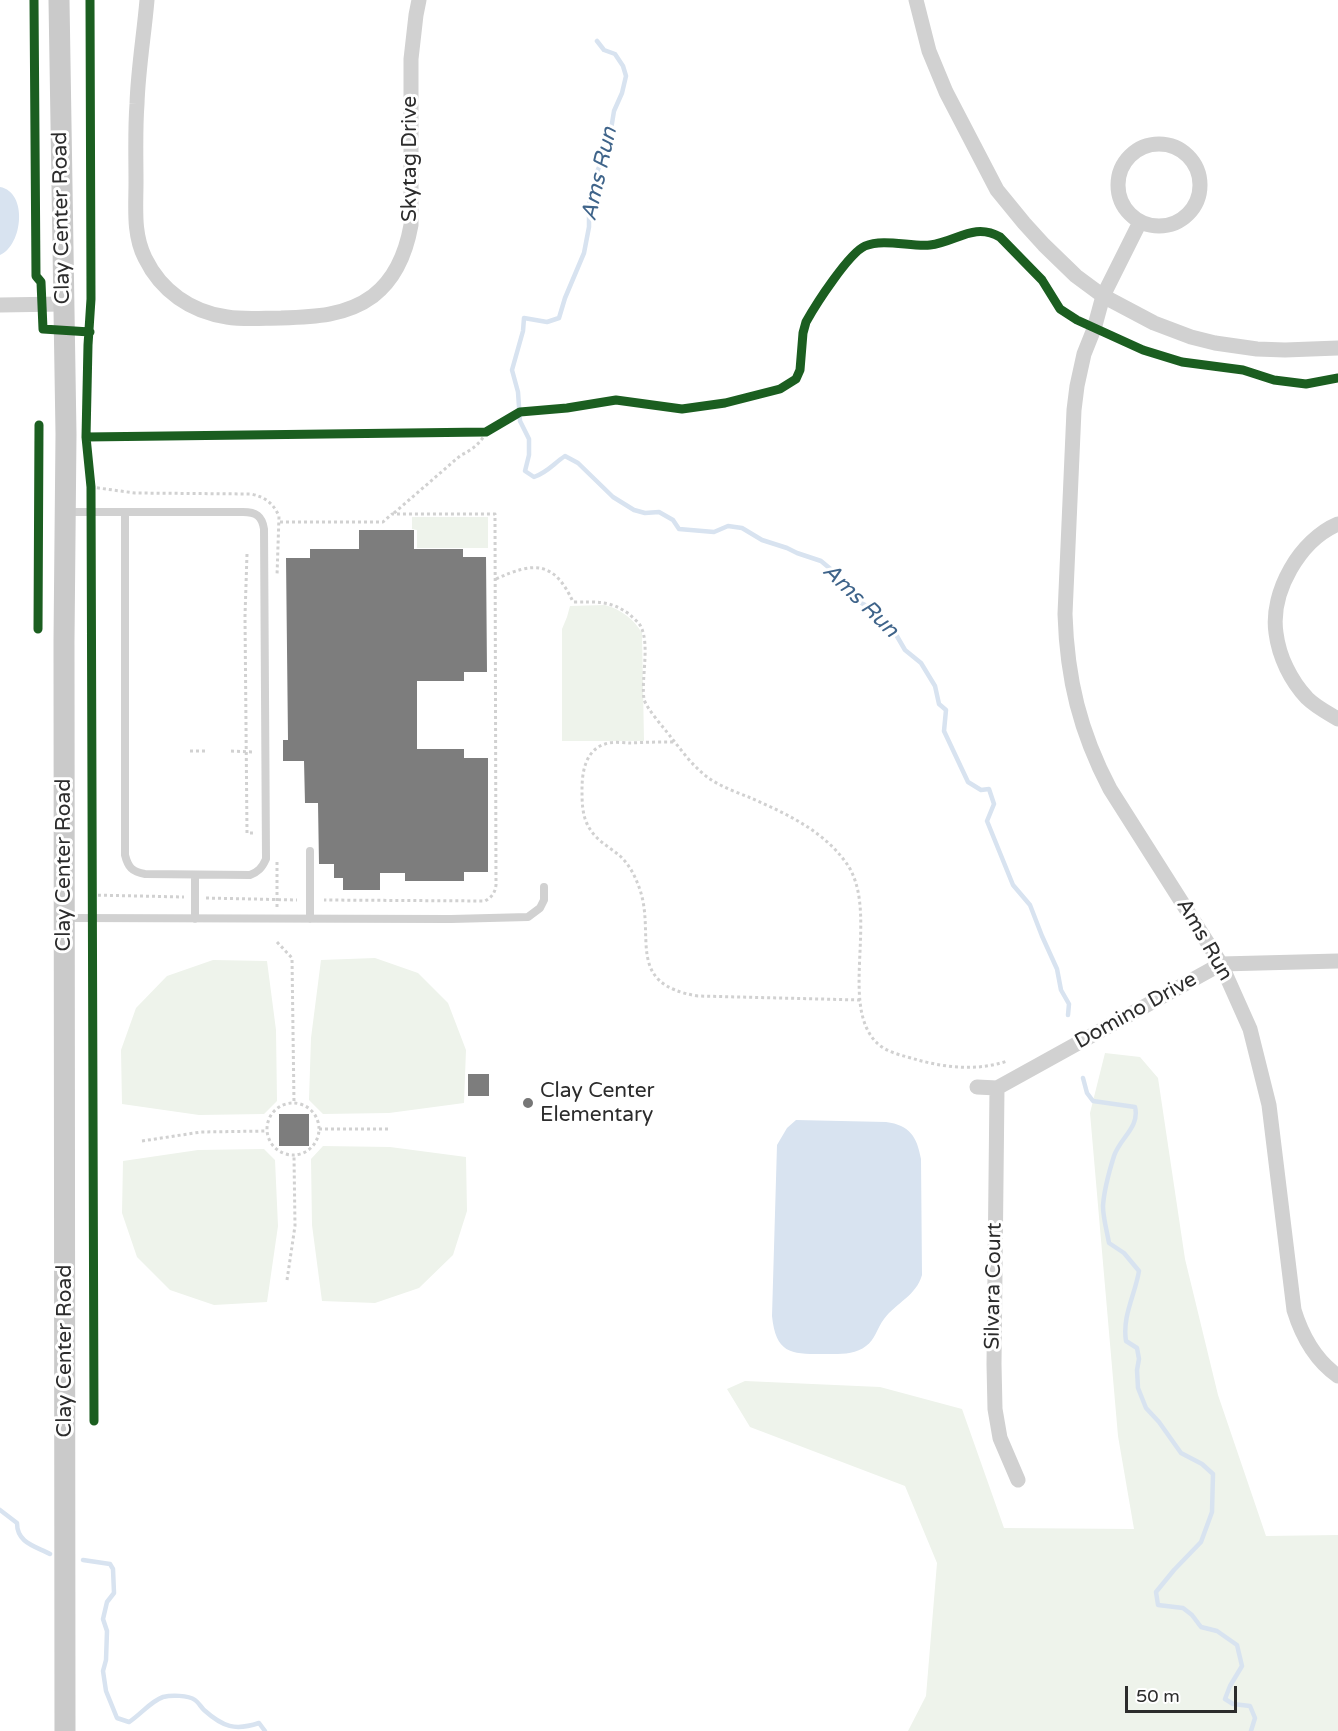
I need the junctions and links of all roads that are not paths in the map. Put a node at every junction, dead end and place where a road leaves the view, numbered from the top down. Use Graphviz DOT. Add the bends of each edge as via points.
graph roads {
  1 [pos="59,0"];
  2 [pos="147,0"];
  3 [pos="419,0"];
  4 [pos="916,0"];
  5 [pos="1140,222"];
  6 [pos="1103,296"];
  7 [pos="63,304"];
  8 [pos="0,305"];
  9 [pos="1338,348"];
  10 [pos="65,512"];
  11 [pos="125,512"];
  12 [pos="1338,524"];
  13 [pos="1338,719"];
  14 [pos="310,850"];
  15 [pos="195,875"];
  16 [pos="544,887"];
  17 [pos="64,918"];
  18 [pos="195,920"];
  19 [pos="310,920"];
  20 [pos="1338,961"];
  21 [pos="1221,964"];
  22 [pos="976,1088"];
  23 [pos="997,1088"];
  24 [pos="1338,1376"];
  25 [pos="1018,1480"];
  26 [pos="65,1731"];
  1 -- 7 [label="street, Clay Center Road"];
  2 -- 3 [label="street, Skytag Drive" via="136,119 136,228 141,249 162,283 181,300 228,318 313,317 341,312 375,294 396,270 411,225 411,59"];
  4 -- 6 [label="street" via="929,51 946,92 997,190 1044,245"];
  5 -- 5 [label="street" via="1165,226 1177,222 1196,204 1200,192 1196,167 1177,148 1164,143 1149,144 1125,160 1117,187 1128,213"];
  5 -- 6 [label="street, Ams Run"];
  6 -- 9 [label="street" via="1191,338 1285,351"];
  6 -- 21 [label="street, Ams Run" via="1084,354 1074,410 1065,614 1070,679 1088,742 1110,789"];
  7 -- 8 [label="street"];
  7 -- 10 [label="street, Clay Center Road"];
  10 -- 11 [label="lane"];
  10 -- 17 [label="street, Clay Center Road"];
  11 -- 15 [label="lane" via="125,855 137,873"];
  11 -- 15 [label="lane" via="253,512 263,522 266,859 250,875"];
  12 -- 13 [label="street" via="1314,539 1289,571 1276,610 1275,631 1280,653 1295,682 1308,698"];
  14 -- 19 [label="lane"];
  15 -- 18 [label="lane"];
  16 -- 19 [label="lane" via="540,908 528,917"];
  17 -- 18 [label="lane"];
  17 -- 26 [label="street, Clay Center Road"];
  18 -- 19 [label="lane"];
  20 -- 21 [label="street, Domino Drive"];
  21 -- 23 [label="street, Domino Drive"];
  21 -- 24 [label="street, Ams Run" via="1250,1029 1265,1084 1294,1310 1313,1352"];
  22 -- 23 [label="street, Domino Drive"];
  23 -- 25 [label="street, Silvara Court" via="995,1409 1000,1438"];
}
